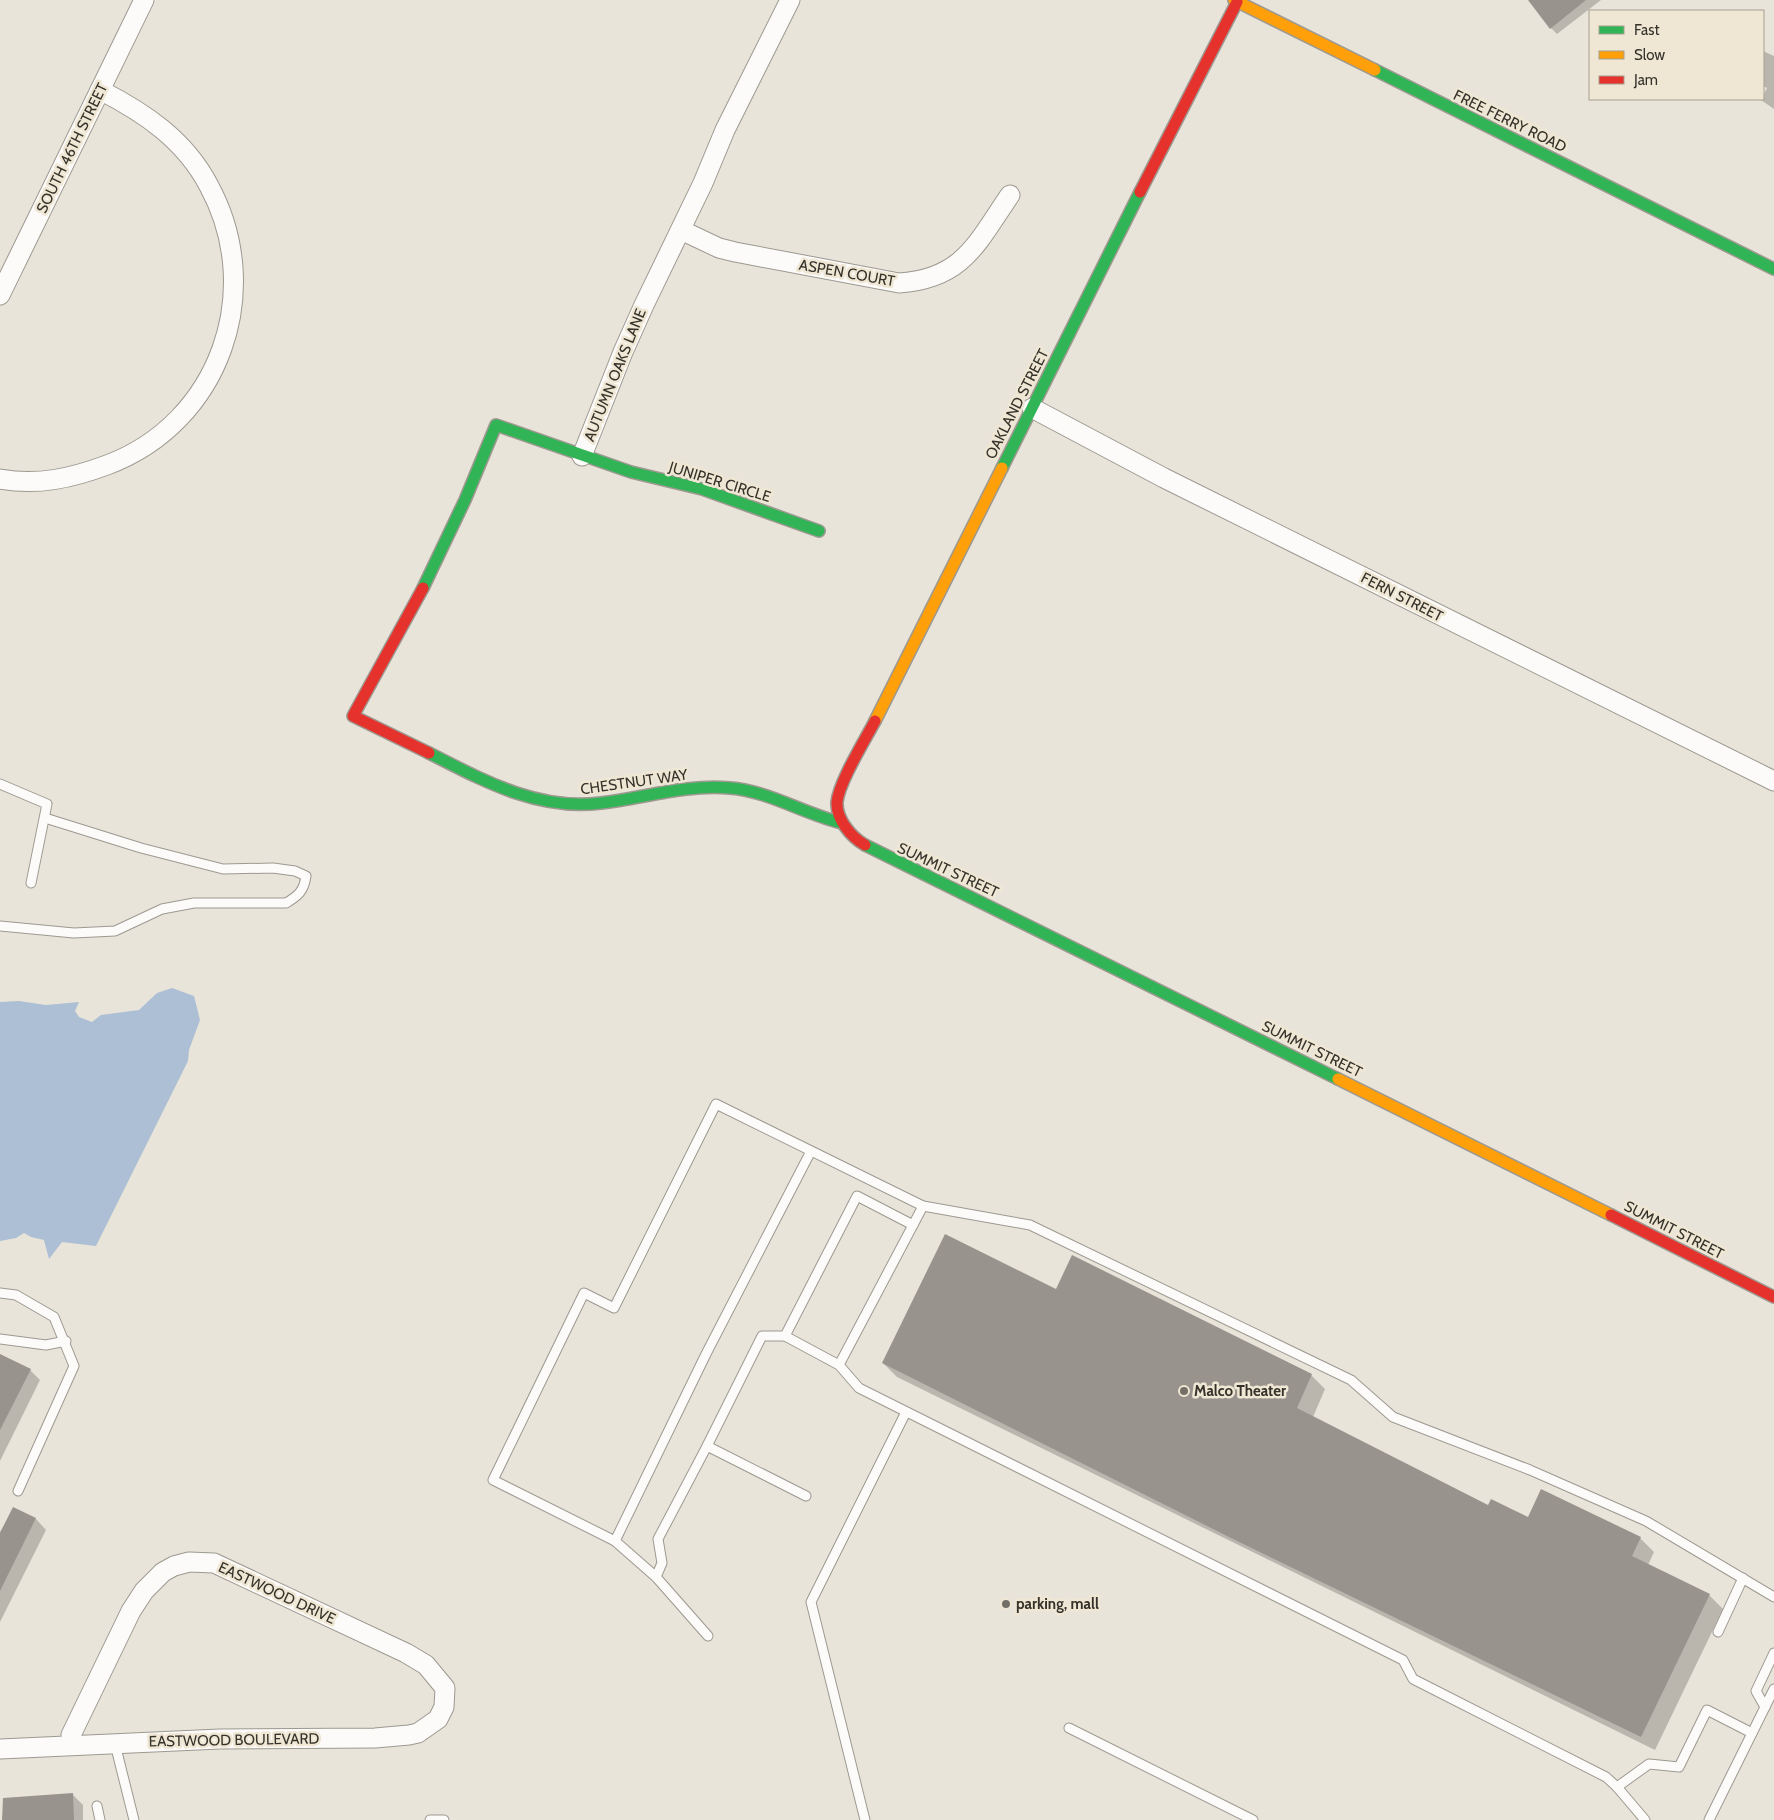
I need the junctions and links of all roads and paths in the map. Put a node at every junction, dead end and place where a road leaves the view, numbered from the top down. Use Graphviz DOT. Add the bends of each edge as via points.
graph roads {
  1 [pos="144,0"];
  2 [pos="790,0"];
  3 [pos="1236,1"];
  4 [pos="100,90"];
  5 [pos="1010,195"];
  6 [pos="681,230"];
  7 [pos="1774,270"];
  8 [pos="0,295"];
  9 [pos="1032,408"];
  10 [pos="582,456"];
  11 [pos="0,479"];
  12 [pos="819,532"];
  13 [pos="353,716"];
  14 [pos="1774,781"];
  15 [pos="0,784"];
  16 [pos="45,818"];
  17 [pos="842,822"];
  18 [pos="31,883"];
  19 [pos="0,926"];
  20 [pos="811,1151"];
  21 [pos="922,1206"];
  22 [pos="913,1225"];
  23 [pos="0,1293"];
  24 [pos="1774,1297"];
  25 [pos="785,1336"];
  26 [pos="0,1339"];
  27 [pos="66,1341"];
  28 [pos="839,1365"];
  29 [pos="906,1412"];
  30 [pos="707,1446"];
  31 [pos="18,1491"];
  32 [pos="806,1496"];
  33 [pos="615,1541"];
  34 [pos="656,1577"];
  35 [pos="1742,1578"];
  36 [pos="1774,1597"];
  37 [pos="1718,1632"];
  38 [pos="708,1636"];
  39 [pos="1774,1653"];
  40 [pos="1774,1689"];
  41 [pos="446,1695"];
  42 [pos="1765,1707"];
  43 [pos="1070,1728"];
  44 [pos="1752,1733"];
  45 [pos="115,1744"];
  46 [pos="73,1746"];
  47 [pos="0,1749"];
  48 [pos="1618,1787"];
  49 [pos="97,1806"];
  50 [pos="100,1820"];
  51 [pos="134,1820"];
  52 [pos="430,1820"];
  53 [pos="444,1820"];
  54 [pos="865,1820"];
  55 [pos="1253,1820"];
  56 [pos="1645,1820"];
  57 [pos="1709,1820"];
  1 -- 4 [label="street, SOUTH 46TH STREET"];
  2 -- 6 [label="street, AUTUMN OAKS LANE" via="725,130"];
  3 -- 7 [label="street, FREE FERRY ROAD"];
  3 -- 9 [label="street, OAKLAND STREET"];
  4 -- 8 [label="street, SOUTH 46TH STREET"];
  4 -- 11 [label="street" via="136,108 162,128 194,162 209,185 226,226 235,273 228,330 200,394 171,428 140,450 121,460 64,479 25,482"];
  5 -- 6 [label="street, ASPEN COURT" via="972,250 957,265 920,282 899,283 735,252"];
  6 -- 10 [label="street, AUTUMN OAKS LANE" via="623,352"];
  9 -- 14 [label="street, FERN STREET" via="1217,504"];
  9 -- 17 [label="street, OAKLAND STREET" via="844,782 837,802"];
  10 -- 12 [label="street, JUNIPER CIRCLE" via="702,489"];
  10 -- 13 [label="street, AUTUMN OAKS LANE" via="496,425 442,553"];
  13 -- 17 [label="street, CHESTNUT WAY" via="508,792 536,801 584,805 702,787 731,788 759,793 823,820"];
  15 -- 16 [label="lane" via="47,804"];
  16 -- 18 [label="lane"];
  16 -- 19 [label="lane" via="140,848 223,869 295,871 306,876 304,886 298,897 286,903 194,903 162,910 115,931 74,933"];
  17 -- 24 [label="street, SUMMIT STREET" via="858,841 883,856 1418,1118"];
  20 -- 21 [label="lane"];
  20 -- 33 [label="lane" via="706,1354"];
  20 -- 33 [label="lane" via="716,1104 614,1308 584,1293 493,1480"];
  21 -- 22 [label="lane"];
  21 -- 35 [label="lane" via="1030,1225 1351,1380 1393,1417 1530,1470 1646,1521"];
  22 -- 25 [label="lane" via="856,1196"];
  22 -- 28 [label="lane"];
  23 -- 27 [label="lane" via="16,1295 54,1317"];
  25 -- 28 [label="lane"];
  25 -- 30 [label="lane" via="762,1336"];
  26 -- 27 [label="lane" via="46,1345"];
  27 -- 31 [label="lane" via="74,1366"];
  28 -- 29 [label="lane" via="859,1388"];
  29 -- 48 [label="lane" via="1403,1660 1413,1679 1606,1777"];
  29 -- 54 [label="lane" via="811,1602"];
  30 -- 32 [label="lane"];
  30 -- 34 [label="lane" via="658,1540 662,1563"];
  33 -- 34 [label="lane"];
  34 -- 38 [label="lane"];
  35 -- 36 [label="lane"];
  35 -- 37 [label="lane"];
  39 -- 42 [label="lane" via="1756,1690"];
  40 -- 42 [label="lane"];
  41 -- 45 [label="street, EASTWOOD BOULEVARD" via="444,1707 434,1723 408,1735"];
  41 -- 46 [label="street, EASTWOOD DRIVE" via="438,1676 406,1653 214,1563 189,1562 162,1572 135,1604 71,1735"];
  42 -- 44 [label="lane"];
  43 -- 55 [label="lane"];
  44 -- 48 [label="lane" via="1706,1710 1679,1767 1649,1764"];
  44 -- 57 [label="lane"];
  45 -- 46 [label="street, EASTWOOD BOULEVARD"];
  45 -- 51 [label="lane"];
  46 -- 47 [label="street, EASTWOOD BOULEVARD"];
  48 -- 56 [label="lane"];
  49 -- 50 [label="lane"];
  52 -- 53 [label="lane"];
}
